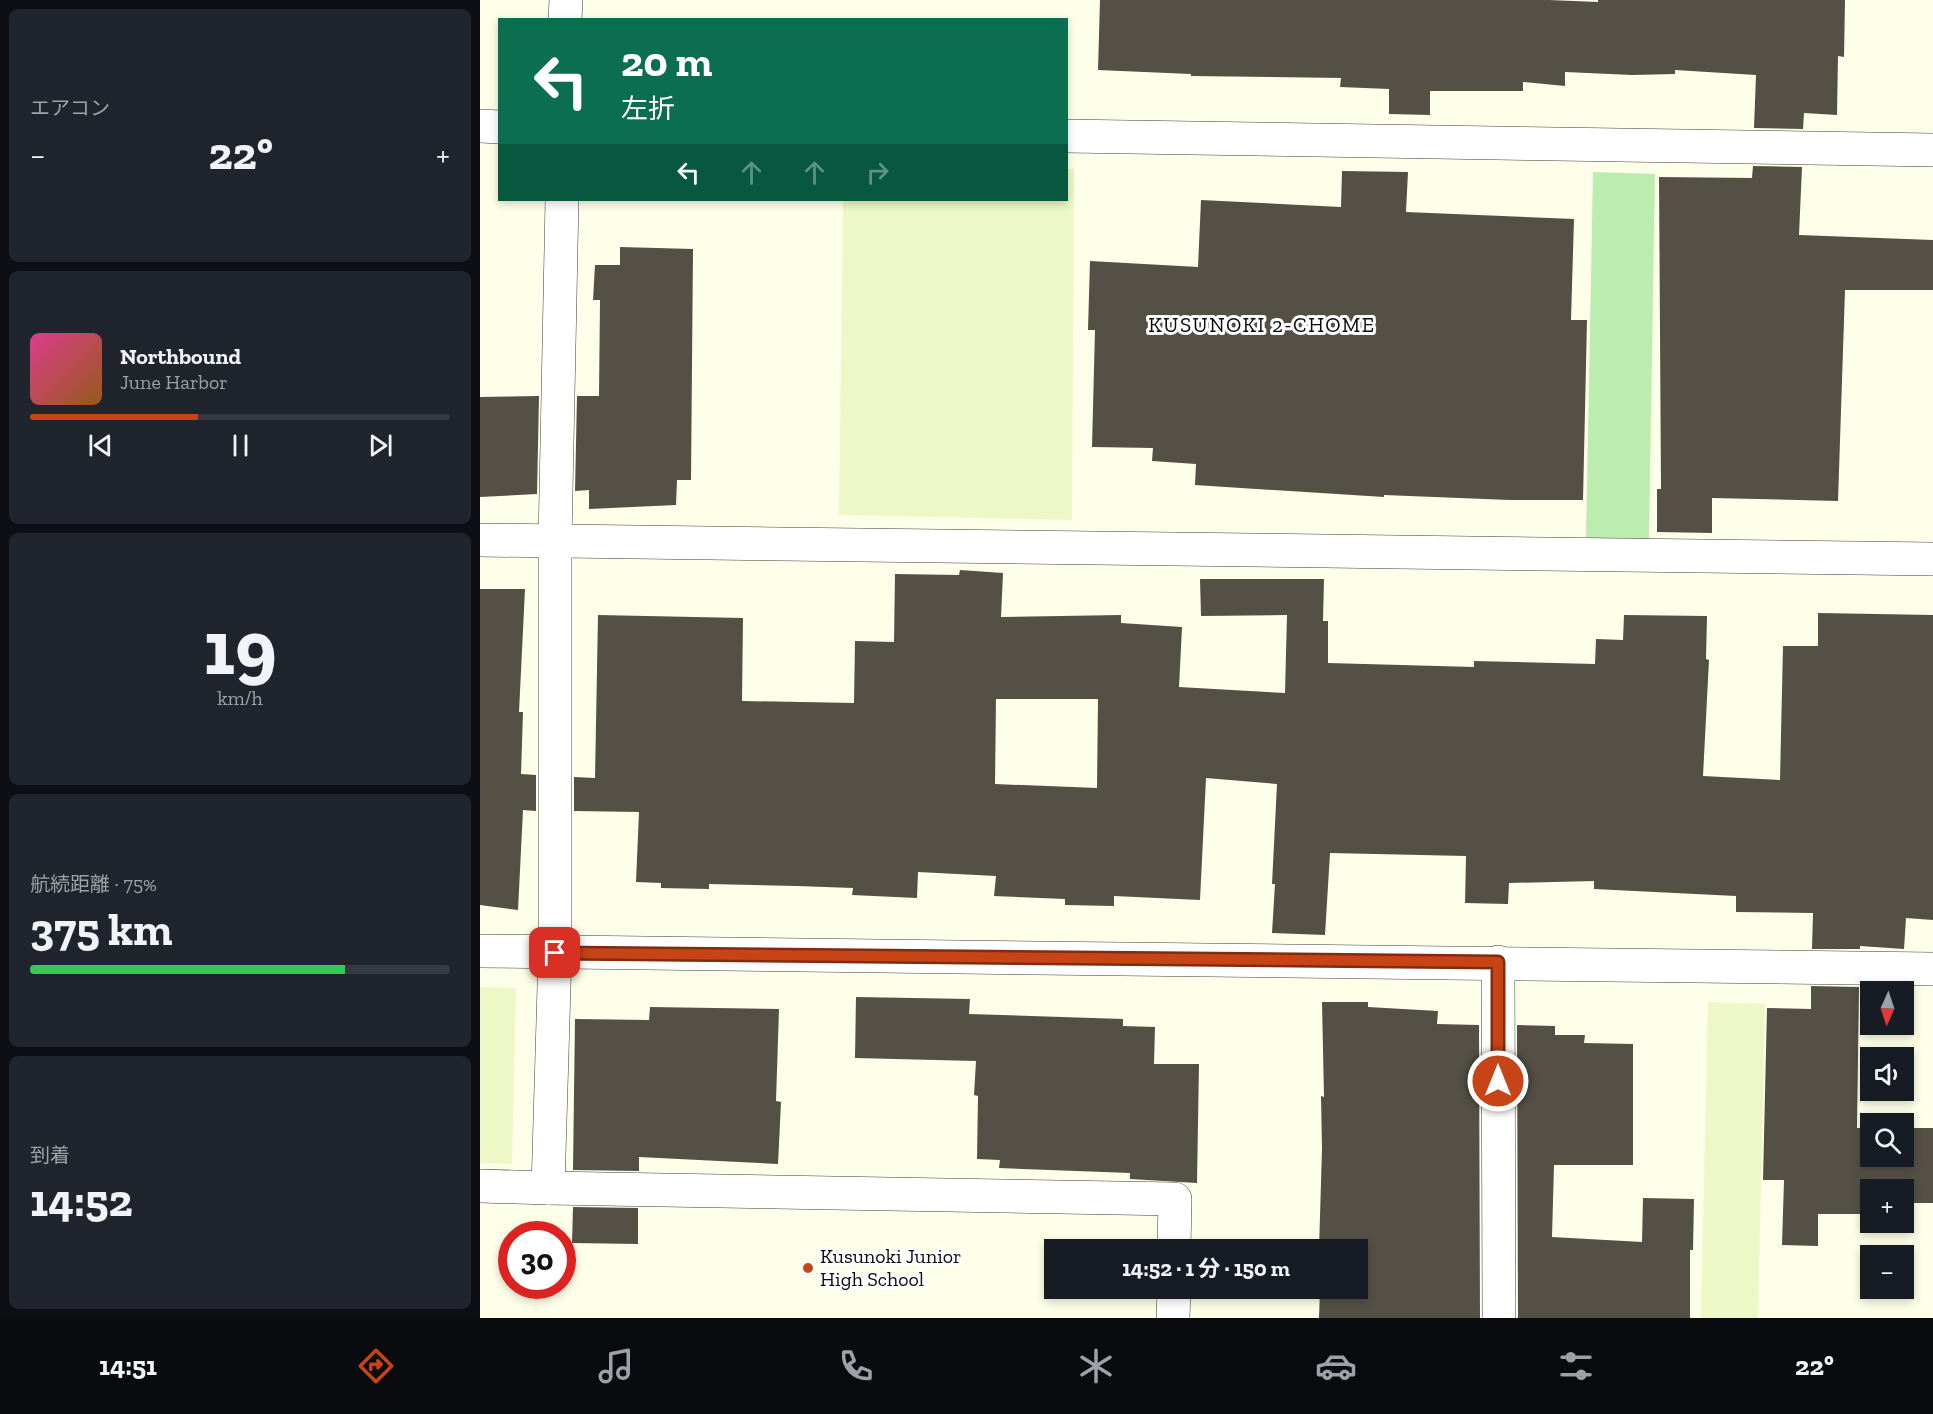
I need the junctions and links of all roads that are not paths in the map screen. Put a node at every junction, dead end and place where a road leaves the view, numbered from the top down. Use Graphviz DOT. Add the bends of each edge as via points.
graph roads {
  1 [pos="566,0"];
  2 [pos="565,18"];
  3 [pos="480,126"];
  4 [pos="498,127"];
  5 [pos="1068,136"];
  6 [pos="1933,150"];
  7 [pos="562,201"];
  8 [pos="480,540"];
  9 [pos="555,542"];
  10 [pos="1933,559"];
  11 [pos="480,951"];
  12 [pos="555,953"];
  13 [pos="1498,962"];
  14 [pos="1933,969"];
  15 [pos="480,1186"];
  16 [pos="548,1188"];
  17 [pos="1174,1239"];
  18 [pos="1174,1299"];
  19 [pos="1173,1318"];
  20 [pos="1499,1318"];
  1 -- 2 [label="street"];
  3 -- 4 [label="street"];
  5 -- 6 [label="street"];
  7 -- 9 [label="street"];
  8 -- 9 [label="street"];
  9 -- 10 [label="street"];
  9 -- 12 [label="street"];
  11 -- 12 [label="street"];
  12 -- 13 [label="street"];
  12 -- 16 [label="street"];
  13 -- 14 [label="street"];
  13 -- 20 [label="street"];
  15 -- 16 [label="street"];
  16 -- 17 [label="street" via="1175,1199"];
  18 -- 19 [label="street"];
}
